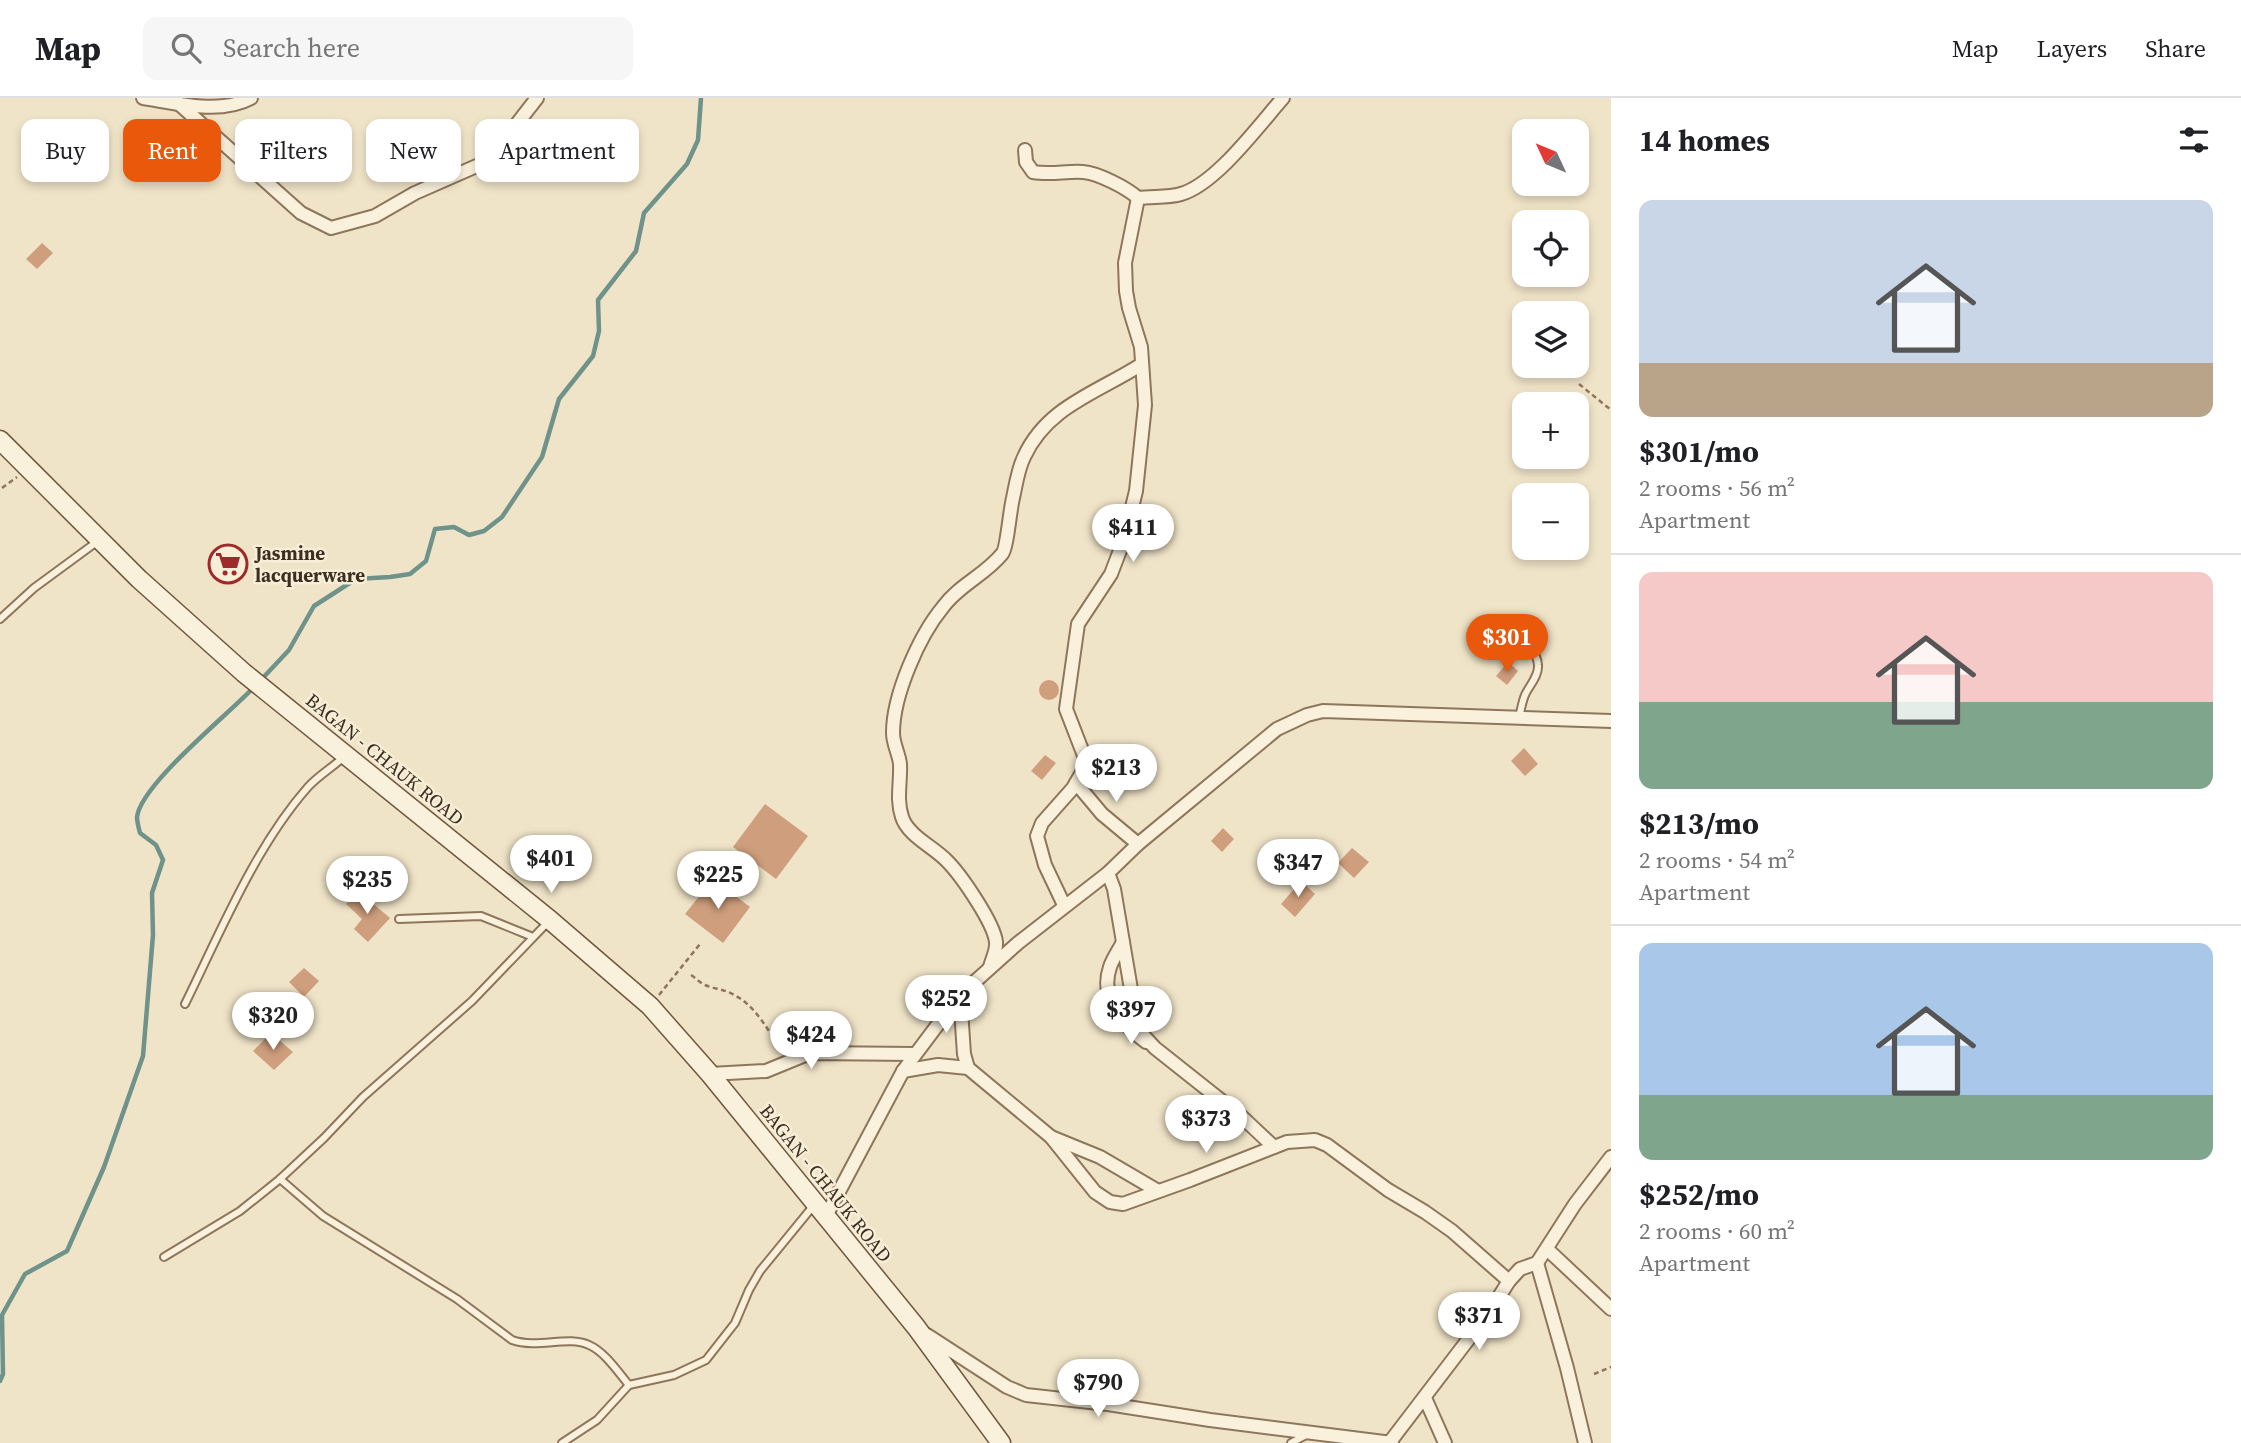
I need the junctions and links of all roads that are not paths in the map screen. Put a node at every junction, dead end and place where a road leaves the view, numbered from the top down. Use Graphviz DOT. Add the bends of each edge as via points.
graph roads {
  1 [pos="143,98"];
  2 [pos="251,98"];
  3 [pos="537,98"];
  4 [pos="1283,98"];
  5 [pos="178,103"];
  6 [pos="1025,150"];
  7 [pos="1138,198"];
  8 [pos="1142,364"];
  9 [pos="0,440"];
  10 [pos="100,540"];
  11 [pos="0,619"];
  12 [pos="1521,619"];
  13 [pos="1519,719"];
  14 [pos="1611,722"];
  15 [pos="347,754"];
  16 [pos="1076,783"];
  17 [pos="1138,844"];
  18 [pos="1108,873"];
  19 [pos="1064,905"];
  20 [pos="399,919"];
  21 [pos="550,920"];
  22 [pos="533,937"];
  23 [pos="1123,942"];
  24 [pos="990,968"];
  25 [pos="960,995"];
  26 [pos="185,1004"];
  27 [pos="1158,1050"];
  28 [pos="915,1054"];
  29 [pos="968,1068"];
  30 [pos="902,1071"];
  31 [pos="710,1074"];
  32 [pos="1051,1137"];
  33 [pos="1274,1147"];
  34 [pos="1611,1157"];
  35 [pos="280,1179"];
  36 [pos="1158,1191"];
  37 [pos="820,1210"];
  38 [pos="1547,1249"];
  39 [pos="164,1257"];
  40 [pos="1537,1263"];
  41 [pos="1509,1281"];
  42 [pos="1611,1309"];
  43 [pos="916,1327"];
  44 [pos="629,1385"];
  45 [pos="1425,1398"];
  46 [pos="1310,1433"];
  47 [pos="562,1443"];
  48 [pos="1001,1443"];
  49 [pos="1292,1443"];
  50 [pos="1391,1443"];
  51 [pos="1445,1443"];
  52 [pos="1585,1443"];
  1 -- 5 [label="street"];
  2 -- 5 [label="street" via="210,106"];
  3 -- 5 [label="street" via="488,161 375,216 331,228 301,213"];
  4 -- 7 [label="street" via="1222,166 1198,185 1181,194"];
  6 -- 7 [label="street" via="1033,172 1086,172 1128,189"];
  7 -- 8 [label="street" via="1125,263 1126,292 1142,347"];
  8 -- 16 [label="street" via="1145,405 1136,491 1111,574 1078,624 1068,683 1066,709 1085,758"];
  8 -- 24 [label="street" via="1073,401 1035,435 1023,460 1004,552 942,607 896,701 893,735 900,761 898,802 903,821 948,861 994,929 996,945"];
  9 -- 10 [label="main road, BAGAN - CHAUK ROAD"];
  10 -- 11 [label="lane"];
  10 -- 15 [label="main road, BAGAN - CHAUK ROAD" via="244,673"];
  12 -- 13 [label="lane" via="1521,631 1539,666"];
  13 -- 14 [label="street"];
  13 -- 17 [label="street" via="1323,711 1307,715 1277,729"];
  15 -- 21 [label="main road, BAGAN - CHAUK ROAD"];
  15 -- 26 [label="lane" via="322,773 289,811 242,887"];
  16 -- 17 [label="street" via="1102,814"];
  16 -- 19 [label="street" via="1042,823 1037,836"];
  17 -- 18 [label="street"];
  18 -- 19 [label="street"];
  18 -- 23 [label="street"];
  19 -- 24 [label="street"];
  20 -- 22 [label="lane" via="481,916"];
  21 -- 22 [label="lane"];
  21 -- 31 [label="main road, BAGAN - CHAUK ROAD" via="650,1006"];
  22 -- 35 [label="lane" via="472,1001 363,1097"];
  23 -- 27 [label="street" via="1143,1035"];
  23 -- 27 [label="street" via="1109,969 1108,994 1127,1028"];
  24 -- 25 [label="street"];
  25 -- 28 [label="street"];
  25 -- 29 [label="street"];
  27 -- 33 [label="street"];
  28 -- 30 [label="street"];
  28 -- 31 [label="street" via="810,1053 766,1071"];
  29 -- 30 [label="street" via="938,1065"];
  29 -- 32 [label="street"];
  30 -- 37 [label="street"];
  31 -- 37 [label="main road, BAGAN - CHAUK ROAD"];
  32 -- 36 [label="street" via="1100,1157"];
  32 -- 36 [label="street" via="1095,1192 1110,1202 1123,1204"];
  33 -- 36 [label="street"];
  33 -- 41 [label="street" via="1315,1140 1327,1145 1452,1231"];
  34 -- 38 [label="street"];
  35 -- 39 [label="lane" via="240,1211"];
  35 -- 44 [label="lane" via="324,1216 457,1299 512,1340 542,1345 582,1342"];
  37 -- 43 [label="main road, BAGAN - CHAUK ROAD"];
  37 -- 44 [label="lane" via="760,1271 735,1323 706,1360 674,1375"];
  38 -- 40 [label="street"];
  38 -- 42 [label="street"];
  40 -- 41 [label="street" via="1520,1269"];
  40 -- 52 [label="street"];
  41 -- 45 [label="street"];
  43 -- 46 [label="street" via="1026,1395"];
  43 -- 48 [label="main road, BAGAN - CHAUK ROAD"];
  44 -- 47 [label="lane" via="597,1420"];
  45 -- 50 [label="street"];
  45 -- 51 [label="street"];
  46 -- 49 [label="lane"];
  46 -- 50 [label="street"];
}
